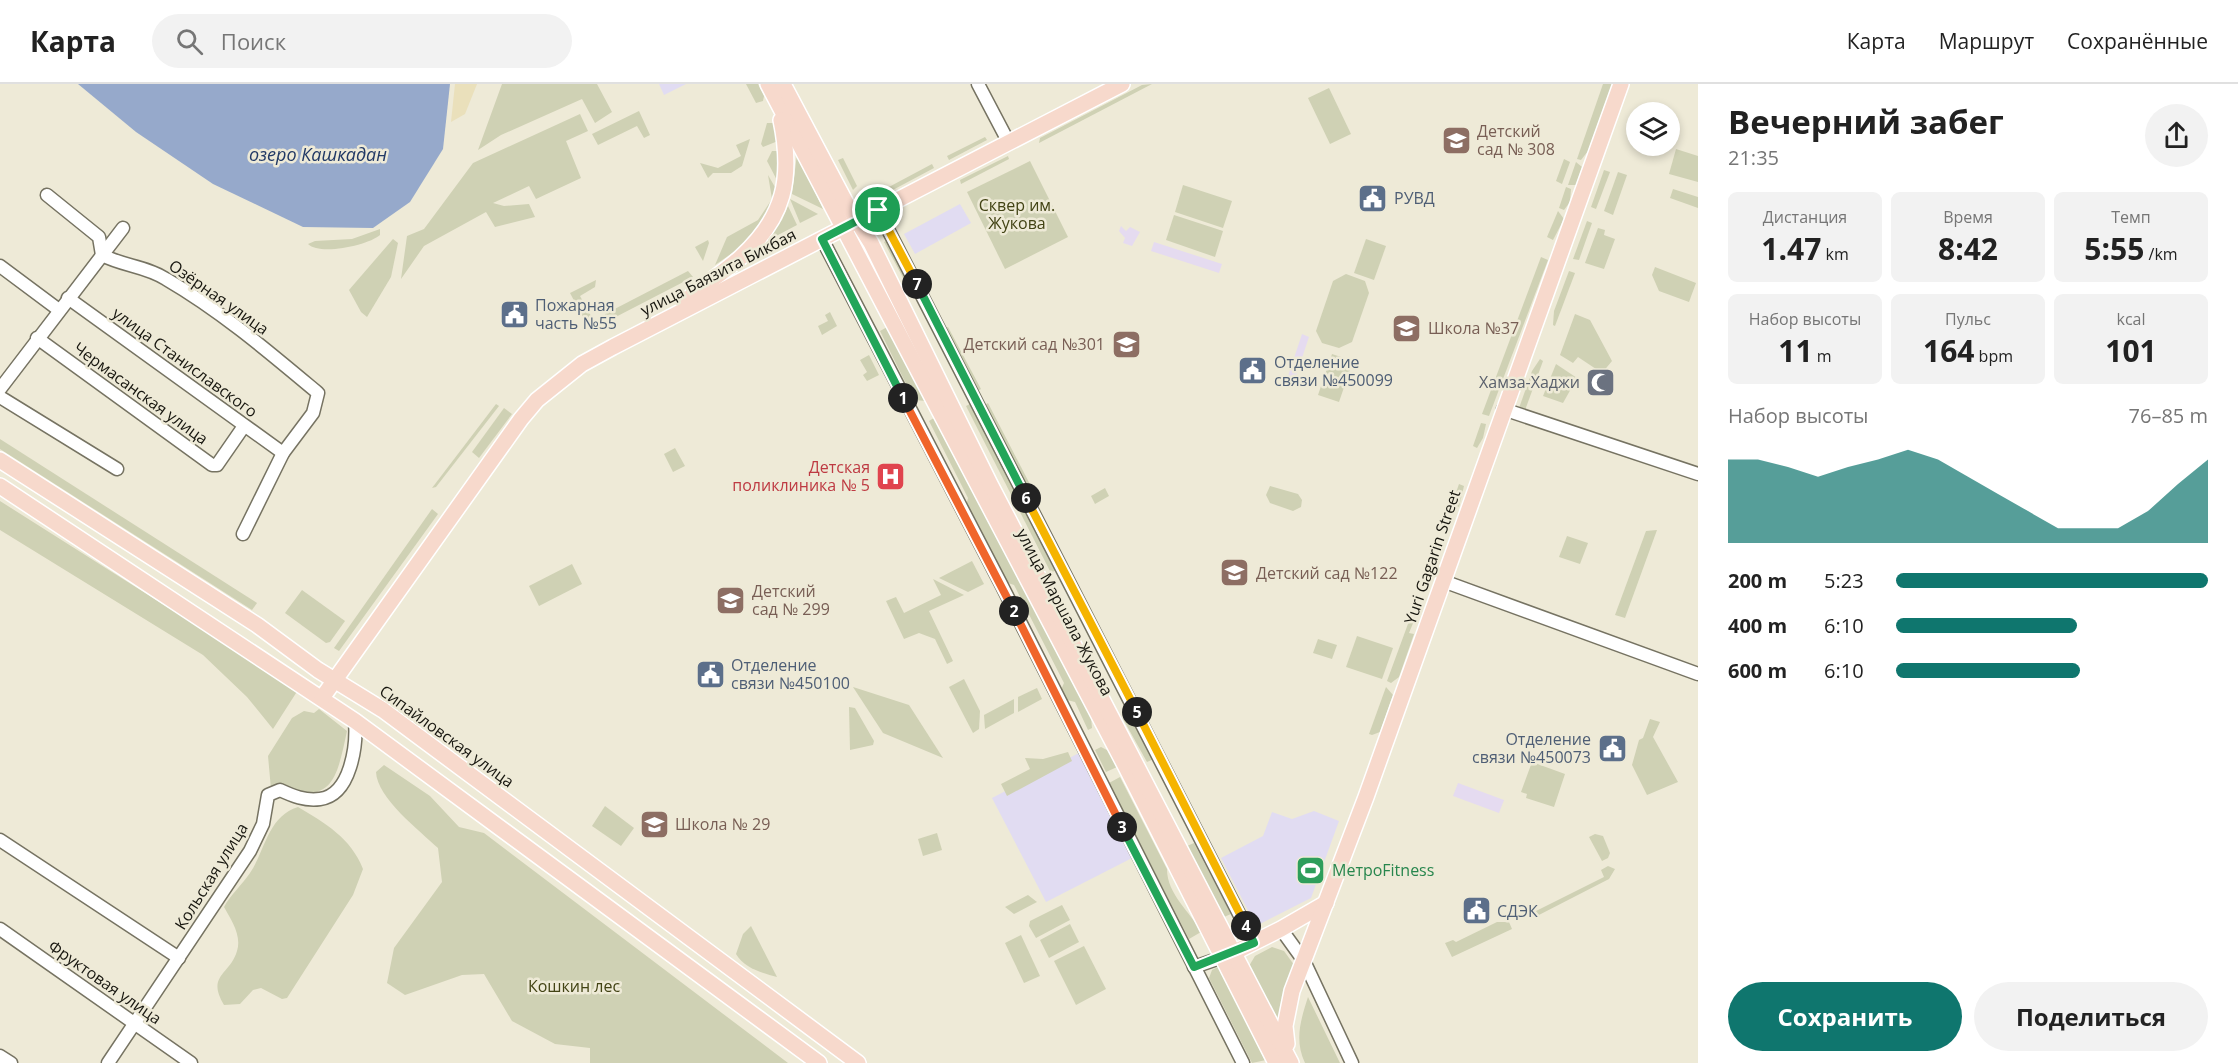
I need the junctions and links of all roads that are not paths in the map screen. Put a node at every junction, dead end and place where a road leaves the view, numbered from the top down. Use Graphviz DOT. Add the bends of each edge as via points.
graph roads {
  1 [pos="768,84"];
  2 [pos="783,84"];
  3 [pos="978,84"];
  4 [pos="1122,84"];
  5 [pos="1621,84"];
  6 [pos="778,105"];
  7 [pos="1009,143"];
  8 [pos="47,195"];
  9 [pos="878,210"];
  10 [pos="857,221"];
  11 [pos="123,228"];
  12 [pos="843,228"];
  13 [pos="822,239"];
  14 [pos="102,255"];
  15 [pos="0,266"];
  16 [pos="68,298"];
  17 [pos="59,310"];
  18 [pos="669,318"];
  19 [pos="37,338"];
  20 [pos="0,389"];
  21 [pos="0,397"];
  22 [pos="1503,409"];
  23 [pos="244,426"];
  24 [pos="283,453"];
  25 [pos="0,460"];
  26 [pos="117,469"];
  27 [pos="1698,474"];
  28 [pos="0,486"];
  29 [pos="243,534"];
  30 [pos="1443,581"];
  31 [pos="1698,674"];
  32 [pos="335,680"];
  33 [pos="322,698"];
  34 [pos="355,721"];
  35 [pos="0,840"];
  36 [pos="1326,903"];
  37 [pos="0,929"];
  38 [pos="1281,929"];
  39 [pos="1254,943"];
  40 [pos="1230,954"];
  41 [pos="179,958"];
  42 [pos="1304,961"];
  43 [pos="1194,967"];
  44 [pos="135,1022"];
  45 [pos="108,1063"];
  46 [pos="191,1063"];
  47 [pos="819,1063"];
  48 [pos="858,1063"];
  49 [pos="1243,1063"];
  50 [pos="1286,1063"];
  51 [pos="1352,1063"];
  1 -- 6 [label="main road, улица Маршала Жукова"];
  2 -- 10 [label="main road, улица Маршала Жукова"];
  3 -- 7 [label="street"];
  4 -- 7 [label="main road, улица Баязита Бикбая"];
  5 -- 22 [label="main road, Yuri Gagarin Street"];
  6 -- 12 [label="main road, улица Маршала Жукова"];
  6 -- 18 [label="main road" via="788,164 776,215 741,257 702,286"];
  7 -- 9 [label="main road, улица Баязита Бикбая"];
  8 -- 14 [label="street" via="99,237"];
  9 -- 10 [label="main road, улица Баязита Бикбая"];
  9 -- 39 [label="street"];
  10 -- 12 [label="main road, улица Баязита Бикбая"];
  10 -- 40 [label="main road, улица Маршала Жукова"];
  11 -- 14 [label="street"];
  12 -- 13 [label="main road, улица Баязита Бикбая"];
  12 -- 40 [label="main road, улица Маршала Жукова"];
  13 -- 18 [label="main road, улица Баязита Бикбая"];
  13 -- 43 [label="street"];
  14 -- 16 [label="street"];
  14 -- 24 [label="street, Озёрная улица" via="165,278 232,323 318,393 313,413"];
  15 -- 17 [label="street"];
  16 -- 17 [label="street"];
  16 -- 23 [label="street, улица Станиславского"];
  17 -- 19 [label="street"];
  18 -- 32 [label="main road, улица Баязита Бикбая" via="582,364 537,400"];
  19 -- 20 [label="street"];
  19 -- 23 [label="street, Чермасанская улица" via="212,465 216,465"];
  21 -- 26 [label="street"];
  22 -- 27 [label="street"];
  22 -- 30 [label="main road, Yuri Gagarin Street"];
  23 -- 24 [label="street, улица Станиславского"];
  24 -- 29 [label="street"];
  25 -- 32 [label="main road, Сипайловская улица" via="257,625"];
  28 -- 33 [label="main road"];
  30 -- 31 [label="street"];
  30 -- 36 [label="main road, Yuri Gagarin Street"];
  32 -- 33 [label="main road, улица Баязита Бикбая"];
  32 -- 48 [label="main road, Сипайловская улица" via="383,710"];
  33 -- 34 [label="main road"];
  34 -- 41 [label="street, Кольская улица" via="352,759 334,794 318,800 280,790 268,795 263,824 250,851"];
  34 -- 47 [label="main road"];
  35 -- 41 [label="street"];
  36 -- 38 [label="main road"];
  36 -- 42 [label="main road, Yuri Gagarin Street"];
  37 -- 44 [label="street, Фруктовая улица"];
  38 -- 39 [label="main road"];
  38 -- 42 [label="street"];
  39 -- 40 [label="main road"];
  40 -- 43 [label="street"];
  40 -- 50 [label="main road, улица Маршала Жукова"];
  41 -- 44 [label="street, Кольская улица"];
  42 -- 50 [label="main road, Yuri Gagarin Street" via="1286,1012"];
  42 -- 51 [label="street"];
  43 -- 49 [label="street"];
  44 -- 45 [label="street, Кольская улица"];
  44 -- 46 [label="street, Фруктовая улица"];
}
